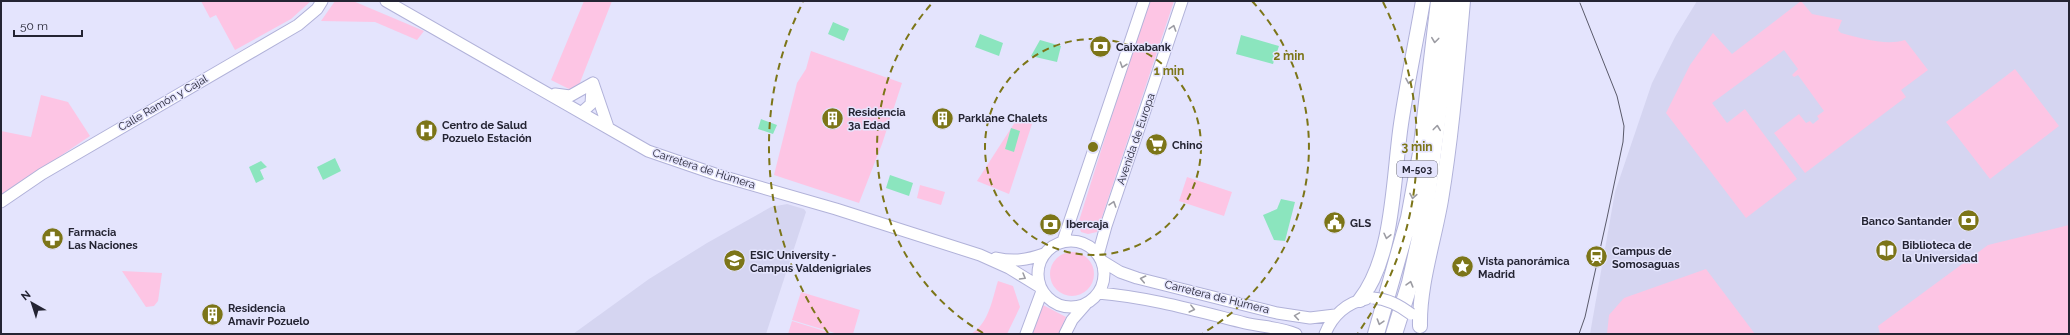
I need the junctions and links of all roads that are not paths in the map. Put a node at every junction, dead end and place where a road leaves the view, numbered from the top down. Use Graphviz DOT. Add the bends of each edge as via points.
graph roads {
  1 [pos="322,1"];
  2 [pos="386,1"];
  3 [pos="1144,1"];
  4 [pos="1182,1"];
  5 [pos="1423,1"];
  6 [pos="1439,1"];
  7 [pos="1453,1"];
  8 [pos="1463,1"];
  9 [pos="593,83"];
  10 [pos="546,92"];
  11 [pos="582,112"];
  12 [pos="608,127"];
  13 [pos="1,202"];
  14 [pos="1063,241"];
  15 [pos="1044,254"];
  16 [pos="980,255"];
  17 [pos="1100,258"];
  18 [pos="1041,289"];
  19 [pos="1098,293"];
  20 [pos="1366,299"];
  21 [pos="1086,304"];
  22 [pos="1336,315"];
  23 [pos="1422,330"];
  24 [pos="1026,334"];
  25 [pos="1065,334"];
  26 [pos="1296,334"];
  27 [pos="1325,334"];
  28 [pos="1376,334"];
  29 [pos="1394,334"];
  1 -- 13 [label="street, Calle Ramón y Cajal" via="317,9 298,25 42,174"];
  2 -- 10 [label="street, Carretera de Húmera"];
  3 -- 14 [label="street, one-way"];
  17 -- 4 [label="street, Avenida de Europa, one-way" via="1106,226"];
  5 -- 20 [label="highway, M-503, one-way" via="1401,124 1388,232"];
  6 -- 28 [label="highway, M-503, one-way" via="1421,152 1409,218"];
  29 -- 7 [label="highway, M-503, one-way" via="1410,283 1424,220"];
  8 -- 23 [label="highway, M-503" via="1450,140 1441,201 1419,306"];
  9 -- 10 [label="street" via="570,96"];
  9 -- 11 [label="street" via="583,99"];
  9 -- 12 [label="street"];
  10 -- 11 [label="street, Carretera de Húmera"];
  11 -- 12 [label="street, Carretera de Húmera"];
  12 -- 16 [label="street, Carretera de Húmera" via="648,151 670,160"];
  14 -- 15 [label="street" via="1052,246"];
  14 -- 17 [label="street" via="1083,242"];
  15 -- 16 [label="street, Carretera de Húmera" via="1026,260 1012,261"];
  15 -- 18 [label="street" via="1039,264"];
  16 -- 18 [label="street, Carretera de Húmera, one-way" via="1009,268"];
  17 -- 19 [label="street" via="1104,272 1103,283"];
  22 -- 17 [label="street, Carretera de Húmera, one-way" via="1310,318 1277,313 1136,278 1120,272"];
  18 -- 21 [label="street" via="1053,302 1066,307"];
  18 -- 24 [label="street"];
  19 -- 21 [label="street"];
  19 -- 26 [label="street, Carretera de Húmera, one-way" via="1132,296"];
  20 -- 22 [label="street" via="1346,306"];
  20 -- 23 [label="street, bridge" via="1398,304 1411,314"];
  21 -- 25 [label="street" via="1072,320"];
  22 -- 27 [label="street"];
}
